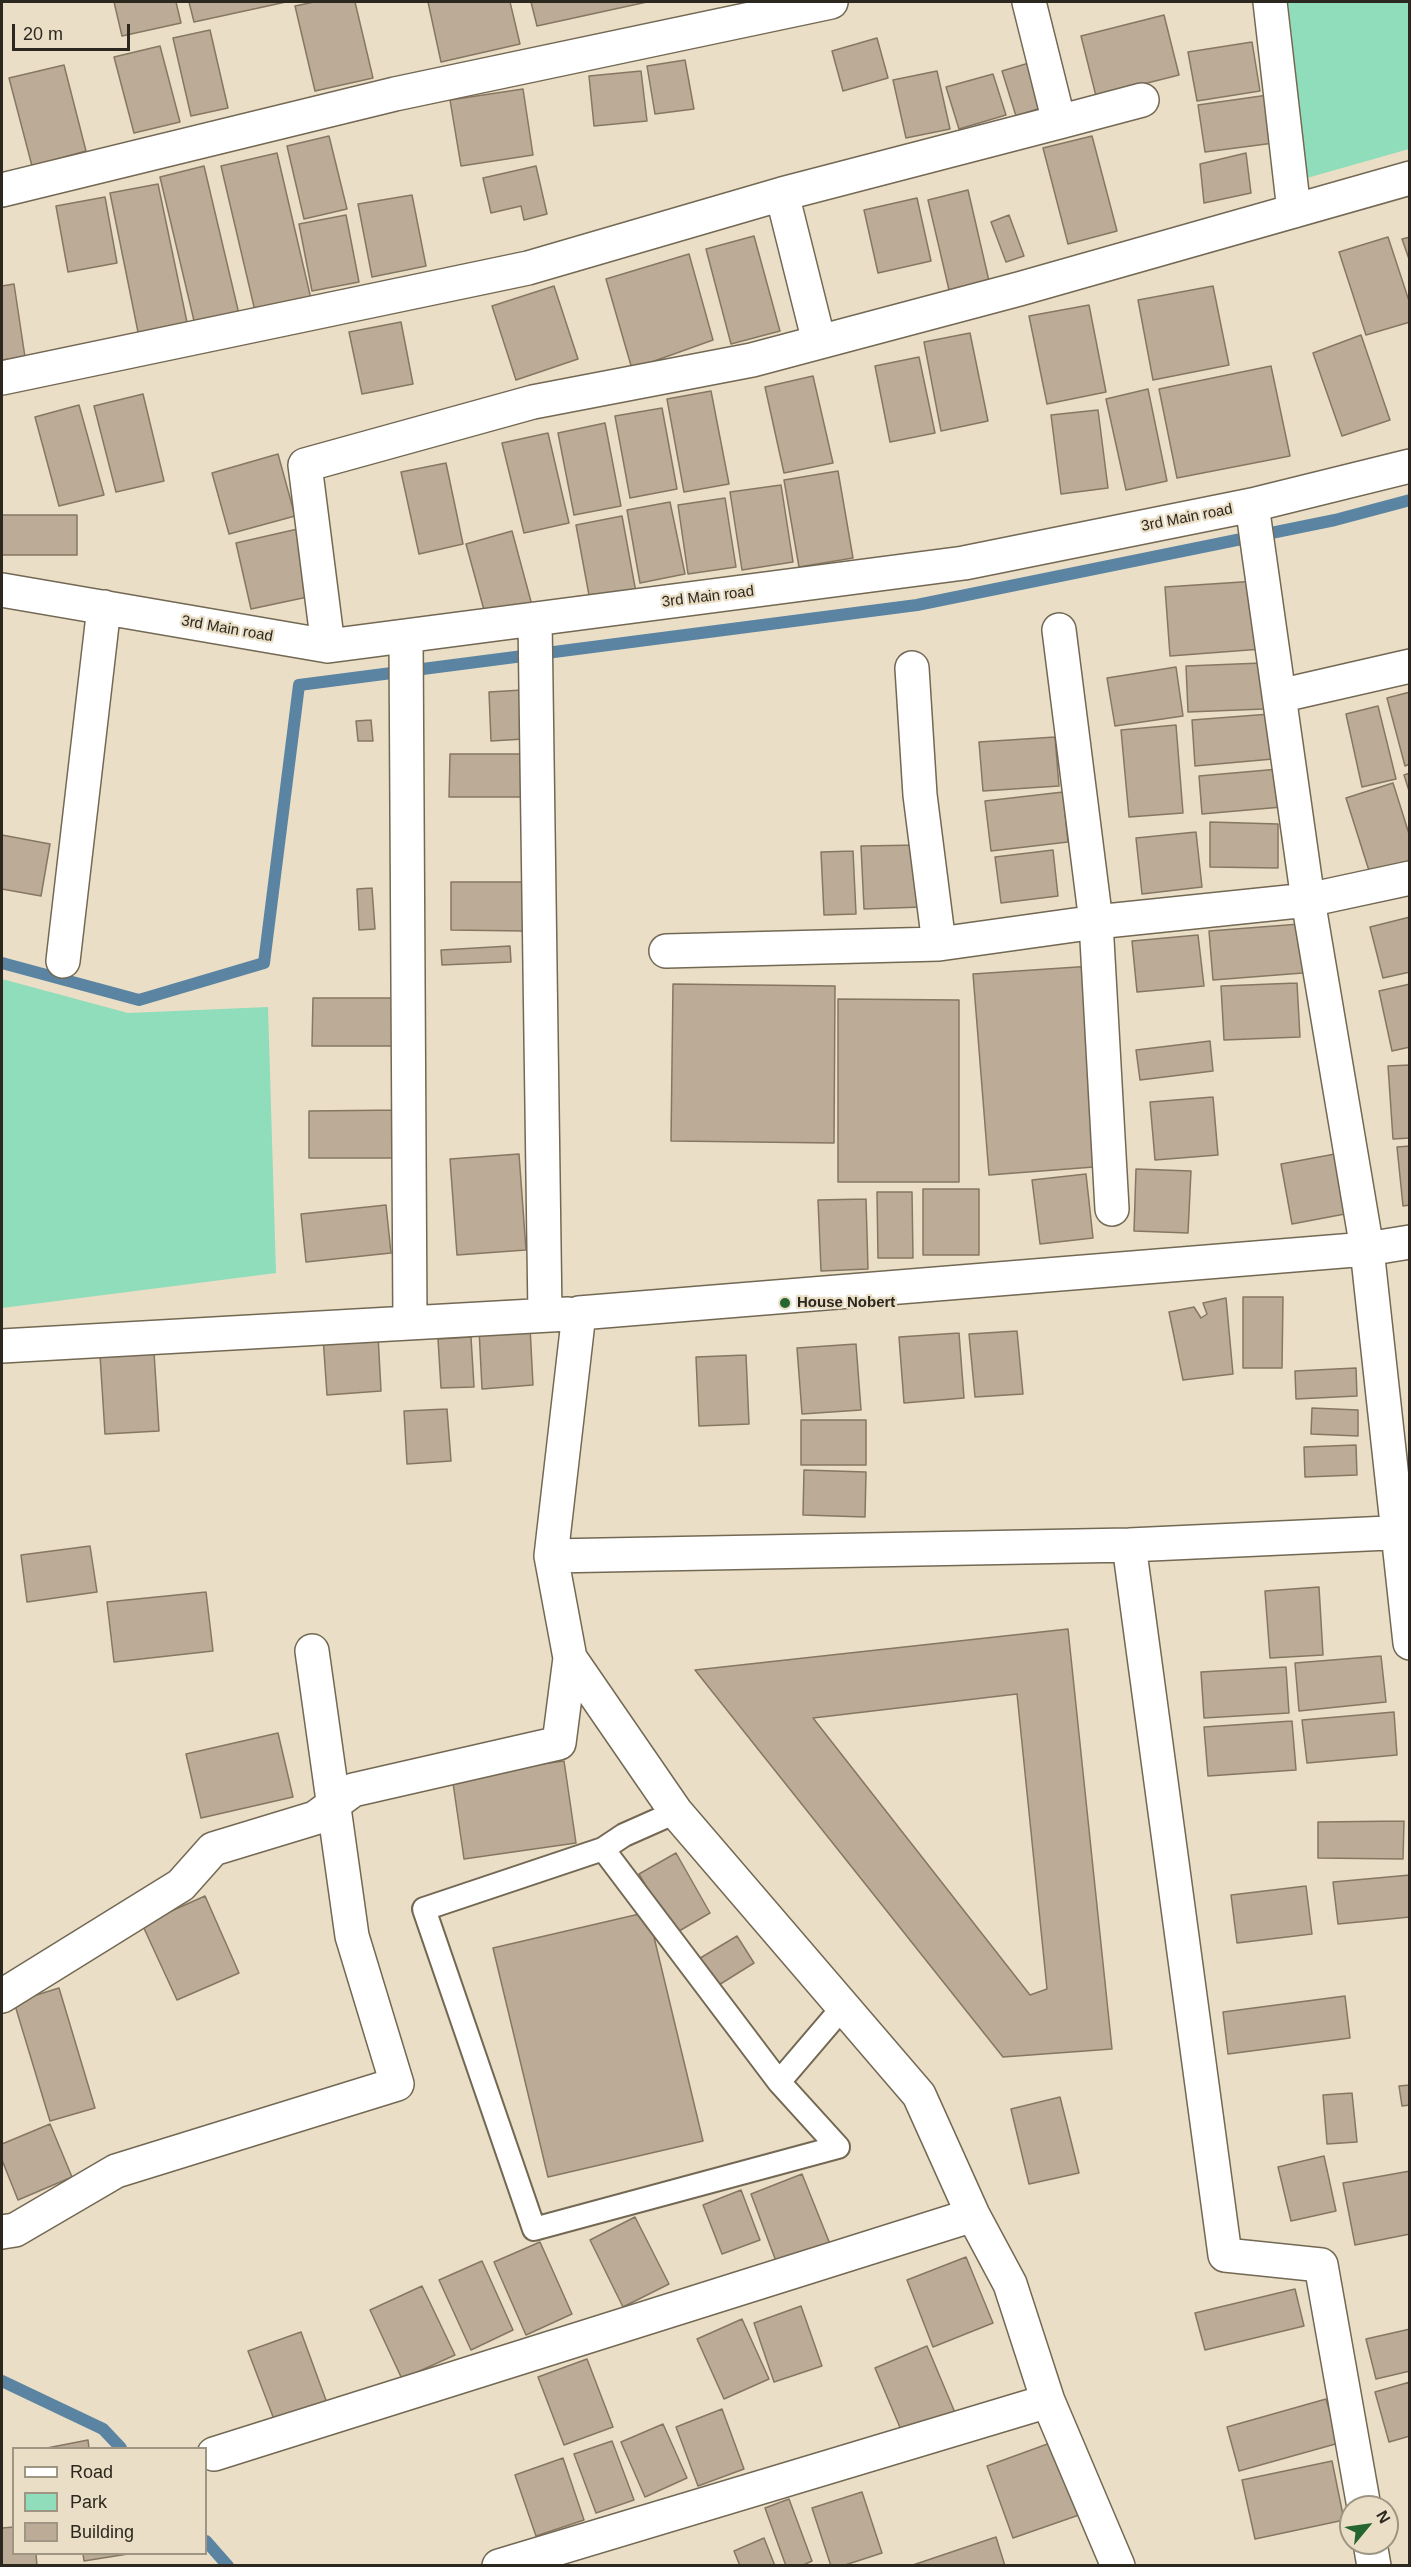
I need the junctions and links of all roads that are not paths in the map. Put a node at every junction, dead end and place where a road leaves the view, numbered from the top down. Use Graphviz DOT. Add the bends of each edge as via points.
graph roads {
  1 [pos="831,2"];
  2 [pos="1029,2"];
  3 [pos="1270,2"];
  4 [pos="1142,100"];
  5 [pos="1059,122"];
  6 [pos="1410,178"];
  7 [pos="2,190"];
  8 [pos="782,195"];
  9 [pos="1294,211"];
  10 [pos="819,342"];
  11 [pos="2,378"];
  12 [pos="1410,466"];
  13 [pos="1253,511"];
  14 [pos="2,590"];
  15 [pos="104,607"];
  16 [pos="536,620"];
  17 [pos="1059,630"];
  18 [pos="406,637"];
  19 [pos="328,646"];
  20 [pos="1410,666"];
  21 [pos="912,668"];
  22 [pos="1279,696"];
  23 [pos="1410,878"];
  24 [pos="1308,900"];
  25 [pos="1096,922"];
  26 [pos="939,944"];
  27 [pos="666,951"];
  28 [pos="63,961"];
  29 [pos="1112,1209"];
  30 [pos="1410,1242"];
  31 [pos="1367,1249"];
  32 [pos="579,1313"];
  33 [pos="546,1315"];
  34 [pos="410,1323"];
  35 [pos="2,1347"];
  36 [pos="1404,1532"];
  37 [pos="1129,1545"];
  38 [pos="551,1556"];
  39 [pos="1410,1643"];
  40 [pos="312,1651"];
  41 [pos="570,1658"];
  42 [pos="333,1804"];
  43 [pos="676,1812"];
  44 [pos="603,1849"];
  45 [pos="2,1996"];
  46 [pos="843,2007"];
  47 [pos="779,2082"];
  48 [pos="973,2216"];
  49 [pos="2,2232"];
  50 [pos="1048,2402"];
  51 [pos="214,2454"];
  52 [pos="1362,2495"];
  53 [pos="499,2565"];
  54 [pos="1118,2565"];
  1 -- 7 [label="street" via="395,94"];
  2 -- 5 [label="street"];
  3 -- 9 [label="street"];
  4 -- 5 [label="street"];
  5 -- 8 [label="street"];
  6 -- 9 [label="street"];
  8 -- 10 [label="street"];
  8 -- 11 [label="street" via="528,268"];
  9 -- 10 [label="street"];
  10 -- 19 [label="street" via="752,360 533,402 305,465"];
  12 -- 13 [label="street, 3rd Main road"];
  13 -- 16 [label="street, 3rd Main road" via="964,563"];
  13 -- 22 [label="street"];
  14 -- 15 [label="street, 3rd Main road"];
  15 -- 19 [label="street, 3rd Main road"];
  15 -- 28 [label="street"];
  16 -- 18 [label="street, 3rd Main road"];
  16 -- 33 [label="street"];
  17 -- 25 [label="street"];
  18 -- 19 [label="street, 3rd Main road"];
  18 -- 34 [label="street"];
  20 -- 22 [label="street"];
  21 -- 26 [label="street" via="920,795"];
  22 -- 24 [label="street"];
  23 -- 24 [label="street"];
  24 -- 25 [label="street"];
  24 -- 31 [label="street"];
  25 -- 26 [label="street"];
  25 -- 29 [label="street"];
  26 -- 27 [label="street"];
  30 -- 31 [label="street"];
  31 -- 32 [label="street"];
  31 -- 36 [label="street"];
  32 -- 33 [label="street"];
  32 -- 38 [label="street"];
  33 -- 34 [label="street"];
  34 -- 35 [label="street"];
  36 -- 37 [label="street"];
  36 -- 39 [label="street"];
  37 -- 38 [label="street"];
  37 -- 52 [label="street" via="1225,2255 1321,2265"];
  38 -- 41 [label="street"];
  40 -- 42 [label="street"];
  41 -- 42 [label="street" via="559,1743 353,1790"];
  41 -- 43 [label="street"];
  42 -- 45 [label="street" via="315,1818 213,1849 181,1885"];
  42 -- 49 [label="street" via="352,1936 397,2084 116,2171 15,2230"];
  43 -- 44 [label="lane"];
  43 -- 46 [label="street"];
  44 -- 47 [label="lane"];
  44 -- 47 [label="lane" via="424,1909 534,2229 838,2147"];
  46 -- 47 [label="lane"];
  46 -- 48 [label="street" via="919,2095"];
  48 -- 50 [label="street" via="1010,2284"];
  48 -- 51 [label="street"];
  50 -- 53 [label="street"];
  50 -- 54 [label="street"];
}
